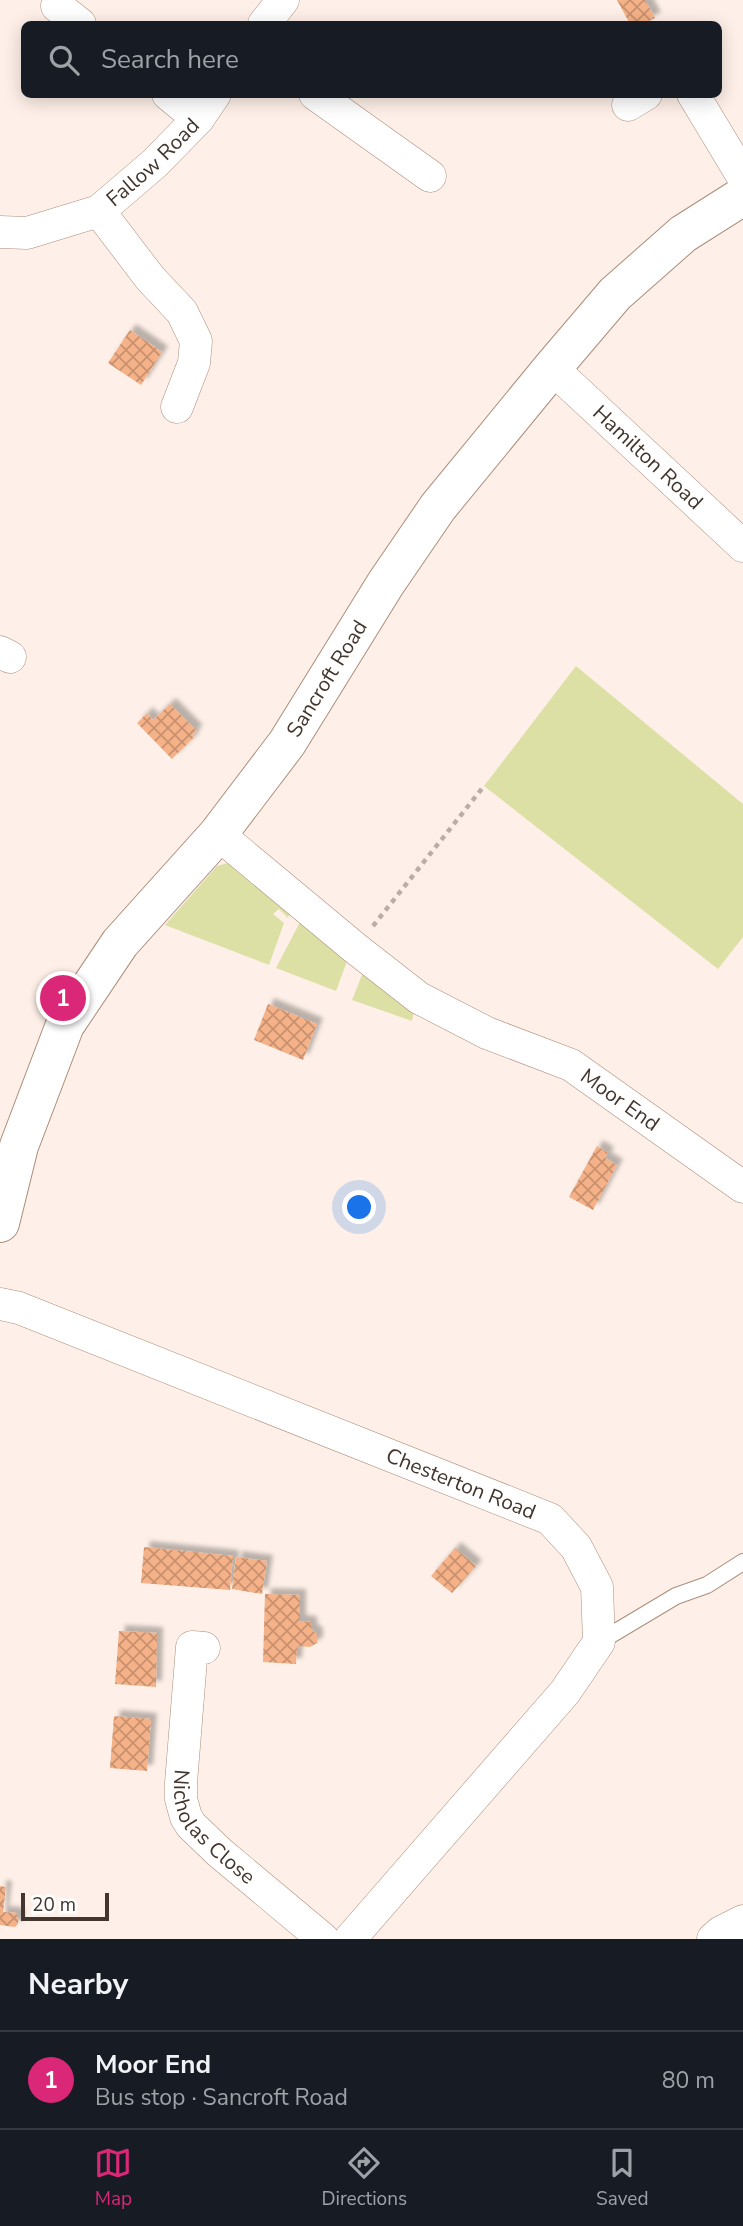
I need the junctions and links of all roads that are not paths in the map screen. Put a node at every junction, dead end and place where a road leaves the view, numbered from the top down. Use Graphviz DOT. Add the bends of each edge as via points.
graph roads {
  1 [pos="283,0"];
  2 [pos="266,21"];
  3 [pos="180,98"];
  4 [pos="321,98"];
  5 [pos="695,98"];
  6 [pos="206,107"];
  7 [pos="430,176"];
  8 [pos="743,177"];
  9 [pos="743,196"];
  10 [pos="99,211"];
  11 [pos="0,232"];
  12 [pos="552,368"];
  13 [pos="177,407"];
  14 [pos="743,546"];
  15 [pos="218,834"];
  16 [pos="743,1187"];
  17 [pos="0,1223"];
  18 [pos="0,1304"];
  19 [pos="743,1562"];
  20 [pos="599,1642"];
  21 [pos="204,1648"];
  22 [pos="743,1921"];
  23 [pos="323,1939"];
  24 [pos="350,1939"];
  25 [pos="713,1939"];
  1 -- 2 [label="street"];
  3 -- 6 [label="street"];
  4 -- 7 [label="street"];
  5 -- 8 [label="street"];
  6 -- 10 [label="street, Fallow Road" via="155,163"];
  9 -- 12 [label="street, Sancroft Road" via="683,234 615,293"];
  10 -- 11 [label="street, Fallow Road" via="27,233"];
  10 -- 13 [label="street" via="182,312 196,341 194,363"];
  12 -- 14 [label="street, Hamilton Road"];
  12 -- 15 [label="street, Sancroft Road" via="438,507 287,743"];
  15 -- 16 [label="street, Moor End" via="419,998 487,1033 571,1065"];
  15 -- 17 [label="street, Sancroft Road" via="120,943 65,1025 19,1146"];
  18 -- 20 [label="street, Chesterton Road" via="550,1519 576,1547 597,1587"];
  19 -- 20 [label="lane"];
  20 -- 24 [label="street" via="565,1692"];
  21 -- 23 [label="street, Nicholas Close" via="192,1647 182,1809 191,1825 219,1852"];
  22 -- 25 [label="street"];
}
